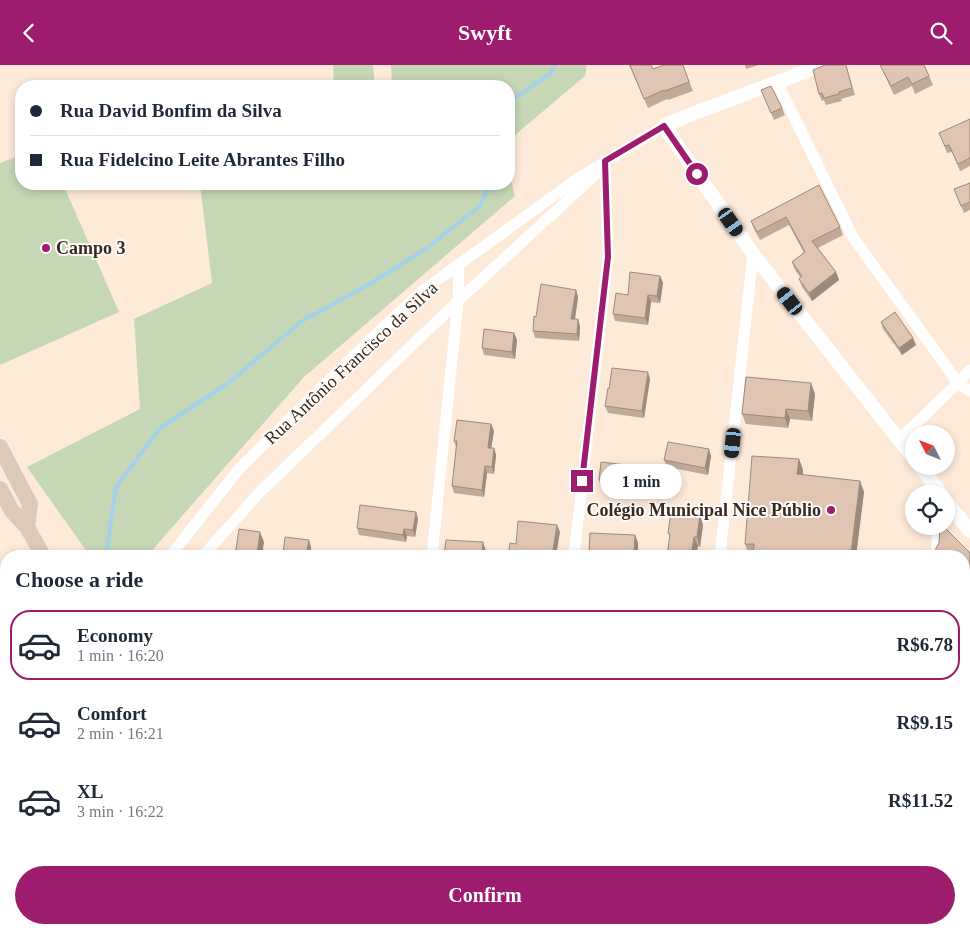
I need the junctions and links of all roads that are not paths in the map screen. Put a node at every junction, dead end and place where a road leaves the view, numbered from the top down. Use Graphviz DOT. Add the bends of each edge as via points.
graph roads {
  1 [pos="823,65"];
  2 [pos="777,82"];
  3 [pos="664,126"];
  4 [pos="605,161"];
  5 [pos="753,254"];
  6 [pos="459,265"];
  7 [pos="458,301"];
  8 [pos="970,370"];
  9 [pos="958,383"];
  10 [pos="970,391"];
  11 [pos="899,440"];
  12 [pos="0,447"];
  13 [pos="905,448"];
  14 [pos="927,475"];
  15 [pos="934,485"];
  16 [pos="0,489"];
  17 [pos="955,512"];
  18 [pos="27,527"];
  19 [pos="970,531"];
  20 [pos="937,535"];
  21 [pos="40,550"];
  22 [pos="175,550"];
  23 [pos="209,550"];
  24 [pos="433,550"];
  25 [pos="575,550"];
  26 [pos="721,550"];
  27 [pos="936,550"];
  1 -- 2 [label="street, Rua Antônio Francisco da Silva"];
  2 -- 3 [label="street, Rua Antônio Francisco da Silva"];
  2 -- 9 [label="street" via="853,237"];
  3 -- 4 [label="street, Rua Antônio Francisco da Silva"];
  3 -- 5 [label="street"];
  4 -- 6 [label="street, Rua Antônio Francisco da Silva"];
  4 -- 7 [label="street, Rua Antônio Francisco da Silva" via="596,174"];
  4 -- 25 [label="street" via="608,257"];
  5 -- 11 [label="street"];
  5 -- 26 [label="street"];
  6 -- 7 [label="street"];
  6 -- 22 [label="street, Rua Antônio Francisco da Silva" via="421,293 367,343 239,469"];
  7 -- 23 [label="street, Rua Antônio Francisco da Silva" via="260,492"];
  7 -- 24 [label="street"];
  8 -- 9 [label="street"];
  9 -- 10 [label="street"];
  9 -- 11 [label="street"];
  11 -- 13 [label="street"];
  12 -- 18 [label="main road" via="30,504"];
  14 -- 15 [label="street"];
  16 -- 18 [label="main road" via="12,511"];
  17 -- 19 [label="street"];
  18 -- 21 [label="main road"];
  20 -- 27 [label="street"];
}
